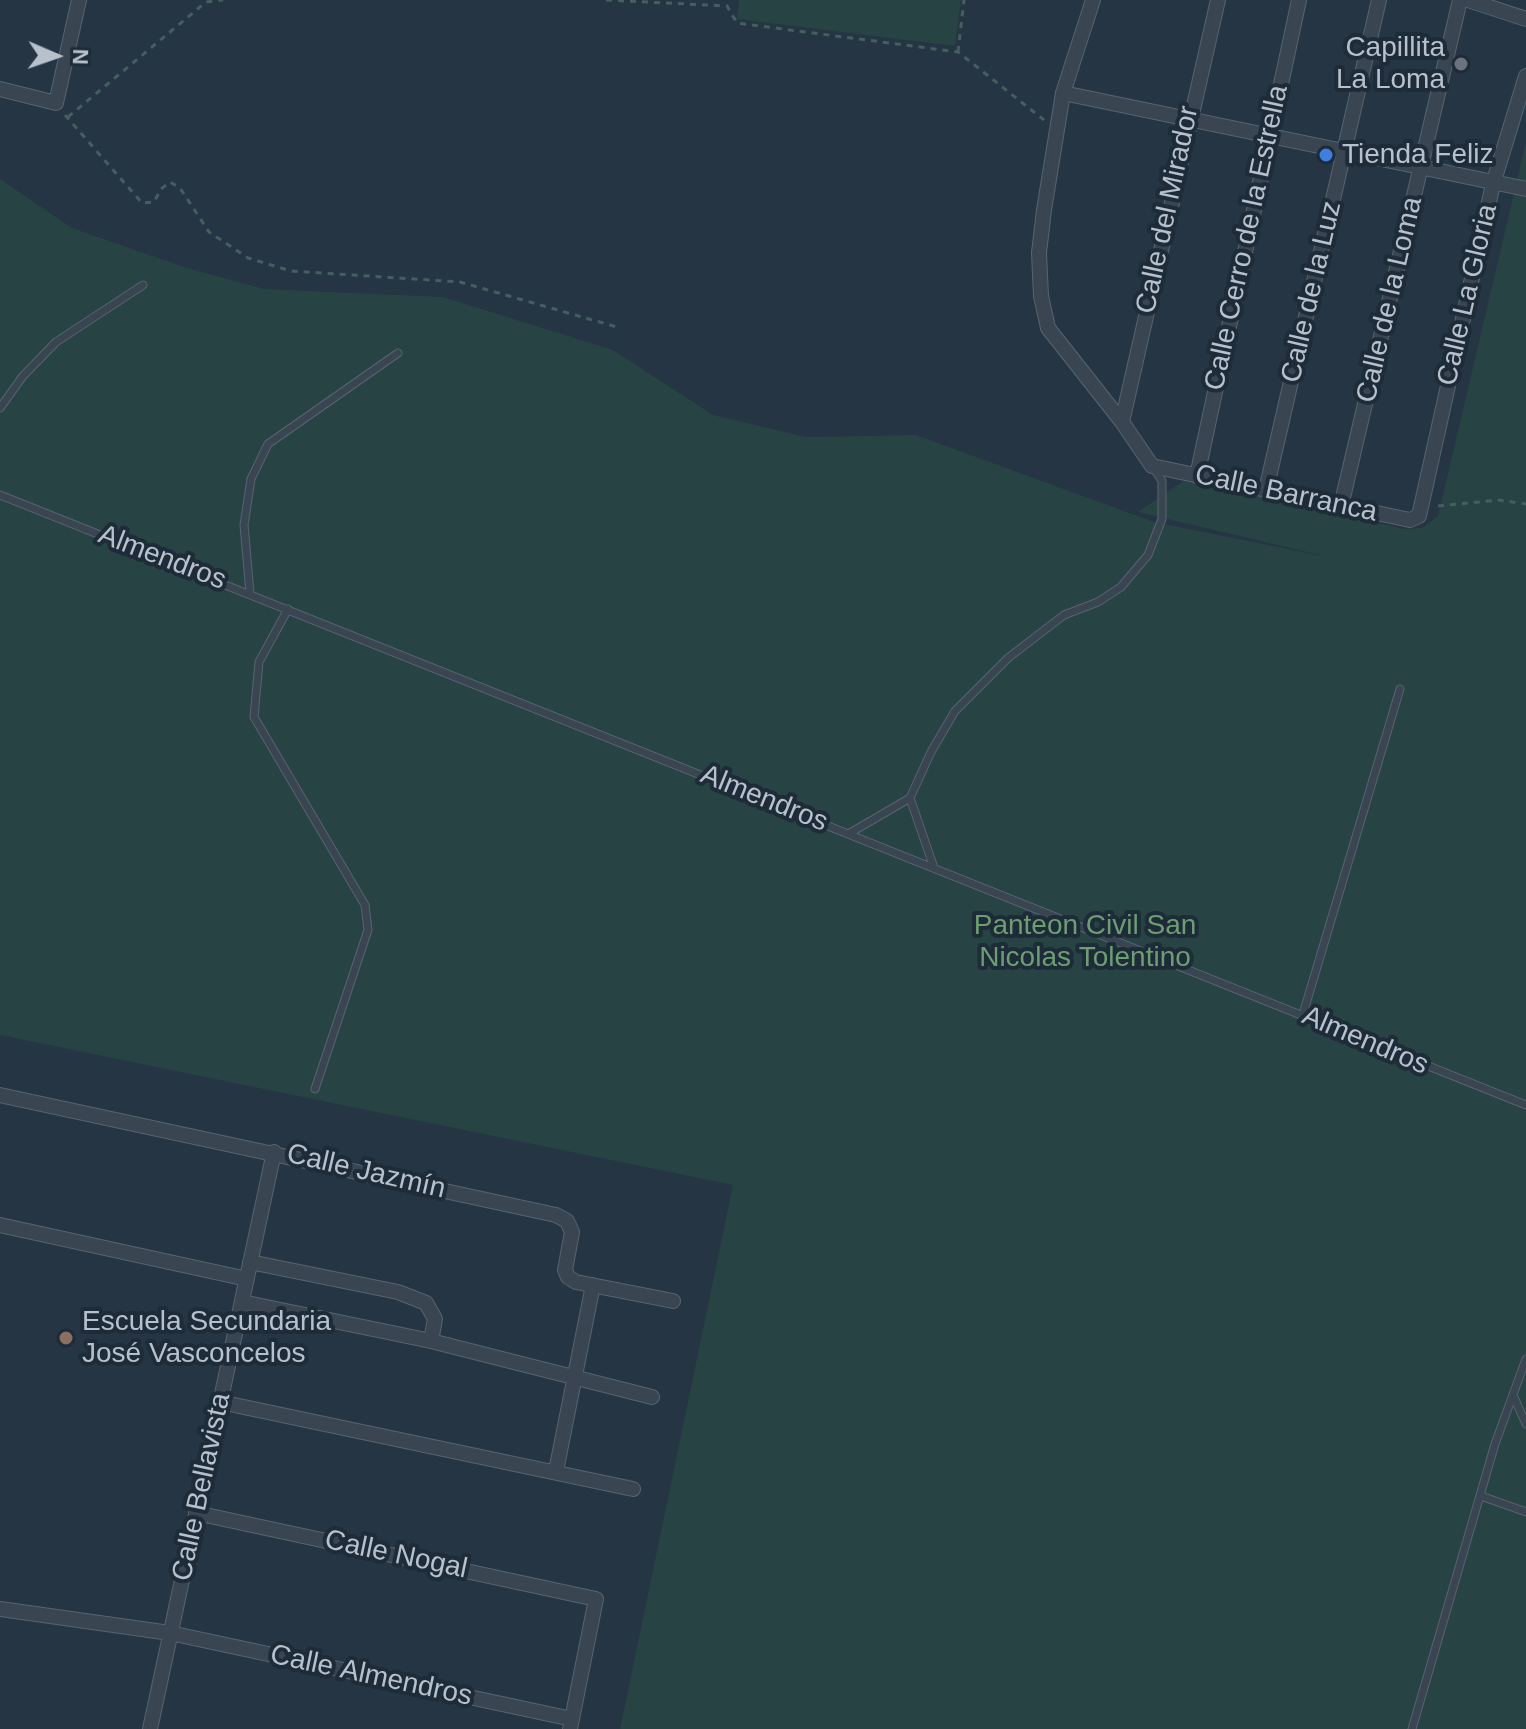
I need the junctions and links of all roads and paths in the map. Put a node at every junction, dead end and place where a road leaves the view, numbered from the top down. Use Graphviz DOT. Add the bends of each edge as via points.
graph roads {
  1 [pos="79,0"];
  2 [pos="223,0"];
  3 [pos="606,0"];
  4 [pos="964,0"];
  5 [pos="1093,0"];
  6 [pos="1218,0"];
  7 [pos="1299,0"];
  8 [pos="1379,0"];
  9 [pos="1460,0"];
  10 [pos="1468,0"];
  11 [pos="1526,19"];
  12 [pos="958,52"];
  13 [pos="1526,76"];
  14 [pos="0,89"];
  15 [pos="1063,93"];
  16 [pos="56,103"];
  17 [pos="1188,117"];
  18 [pos="66,118"];
  19 [pos="1057,130"];
  20 [pos="1267,133"];
  21 [pos="1345,150"];
  22 [pos="1421,166"];
  23 [pos="1493,184"];
  24 [pos="1526,189"];
  25 [pos="143,285"];
  26 [pos="617,327"];
  27 [pos="398,353"];
  28 [pos="0,408"];
  29 [pos="1122,422"];
  30 [pos="1152,466"];
  31 [pos="1197,476"];
  32 [pos="1266,490"];
  33 [pos="0,495"];
  34 [pos="1526,504"];
  35 [pos="1341,506"];
  36 [pos="1420,514"];
  37 [pos="250,593"];
  38 [pos="288,609"];
  39 [pos="1400,689"];
  40 [pos="910,798"];
  41 [pos="850,833"];
  42 [pos="933,865"];
  43 [pos="1303,1014"];
  44 [pos="315,1089"];
  45 [pos="0,1095"];
  46 [pos="1526,1105"];
  47 [pos="274,1152"];
  48 [pos="0,1225"];
  49 [pos="250,1262"];
  50 [pos="247,1279"];
  51 [pos="593,1285"];
  52 [pos="673,1301"];
  53 [pos="242,1302"];
  54 [pos="431,1341"];
  55 [pos="1526,1359"];
  56 [pos="575,1377"];
  57 [pos="1513,1395"];
  58 [pos="652,1397"];
  59 [pos="220,1402"];
  60 [pos="1526,1424"];
  61 [pos="556,1471"];
  62 [pos="633,1489"];
  63 [pos="1481,1496"];
  64 [pos="1526,1512"];
  65 [pos="196,1513"];
  66 [pos="0,1609"];
  67 [pos="170,1633"];
  68 [pos="571,1724"];
  69 [pos="150,1729"];
  70 [pos="1412,1729"];
  1 -- 16 [label="street"];
  2 -- 18 [label="path" via="206,2"];
  3 -- 12 [label="path" via="727,6 737,23"];
  4 -- 12 [label="path"];
  5 -- 15 [label="street"];
  6 -- 17 [label="street, Calle del Mirador"];
  7 -- 20 [label="street, Calle Cerro de la Estrella"];
  8 -- 21 [label="street, Calle de la Luz"];
  9 -- 22 [label="street, Calle de la Loma"];
  10 -- 11 [label="street"];
  12 -- 19 [label="path"];
  13 -- 23 [label="street, Calle La Gloria"];
  14 -- 16 [label="street"];
  15 -- 17 [label="street"];
  15 -- 19 [label="street"];
  16 -- 18 [label="path"];
  17 -- 20 [label="street"];
  17 -- 29 [label="street, Calle del Mirador"];
  18 -- 26 [label="path" via="142,203 154,202 170,182 180,188 209,232 248,258 291,271 460,282"];
  19 -- 29 [label="street" via="1039,253 1048,328"];
  20 -- 21 [label="street"];
  20 -- 31 [label="street, Calle Cerro de la Estrella"];
  21 -- 22 [label="street"];
  21 -- 32 [label="street, Calle de la Luz"];
  22 -- 23 [label="street"];
  22 -- 35 [label="street, Calle de la Loma"];
  23 -- 24 [label="street"];
  23 -- 36 [label="street, Calle La Gloria"];
  25 -- 28 [label="lane" via="56,342"];
  27 -- 37 [label="lane" via="268,444 251,479 244,525"];
  29 -- 30 [label="street"];
  30 -- 31 [label="street, Calle Barranca"];
  30 -- 40 [label="lane" via="1162,481 1162,519 1148,555 1121,587 1064,615 1008,658 955,711"];
  31 -- 32 [label="street, Calle Barranca"];
  32 -- 35 [label="street, Calle Barranca"];
  33 -- 37 [label="lane, Almendros"];
  34 -- 36 [label="path" via="1464,502 1430,507"];
  35 -- 36 [label="street, Calle Barranca" via="1410,520"];
  37 -- 38 [label="lane, Almendros"];
  38 -- 41 [label="lane, Almendros"];
  38 -- 44 [label="lane" via="259,662 254,717 365,905 368,930"];
  39 -- 43 [label="lane"];
  40 -- 41 [label="lane"];
  40 -- 42 [label="lane"];
  41 -- 42 [label="lane, Almendros"];
  42 -- 43 [label="lane, Almendros"];
  43 -- 46 [label="lane, Almendros"];
  45 -- 47 [label="street, Calle Jazmín"];
  47 -- 49 [label="street, Calle Bellavista"];
  47 -- 51 [label="street, Calle Jazmín" via="556,1215 572,1232 568,1277"];
  48 -- 50 [label="street"];
  49 -- 50 [label="street, Calle Bellavista"];
  49 -- 54 [label="street" via="398,1292 426,1303 435,1319"];
  50 -- 53 [label="street, Calle Bellavista"];
  51 -- 52 [label="street, Calle Jazmín"];
  51 -- 56 [label="street"];
  53 -- 54 [label="street"];
  53 -- 59 [label="street, Calle Bellavista"];
  54 -- 56 [label="street"];
  55 -- 57 [label="lane"];
  56 -- 58 [label="street"];
  56 -- 61 [label="street"];
  57 -- 60 [label="lane"];
  57 -- 63 [label="lane"];
  59 -- 61 [label="street"];
  59 -- 65 [label="street, Calle Bellavista"];
  61 -- 62 [label="street"];
  63 -- 64 [label="lane"];
  63 -- 70 [label="lane"];
  65 -- 67 [label="street, Calle Bellavista"];
  65 -- 68 [label="street, Calle Nogal" via="596,1599"];
  66 -- 67 [label="street, Calle Almendros"];
  67 -- 68 [label="street, Calle Almendros"];
  67 -- 69 [label="street, Calle Bellavista"];
}
